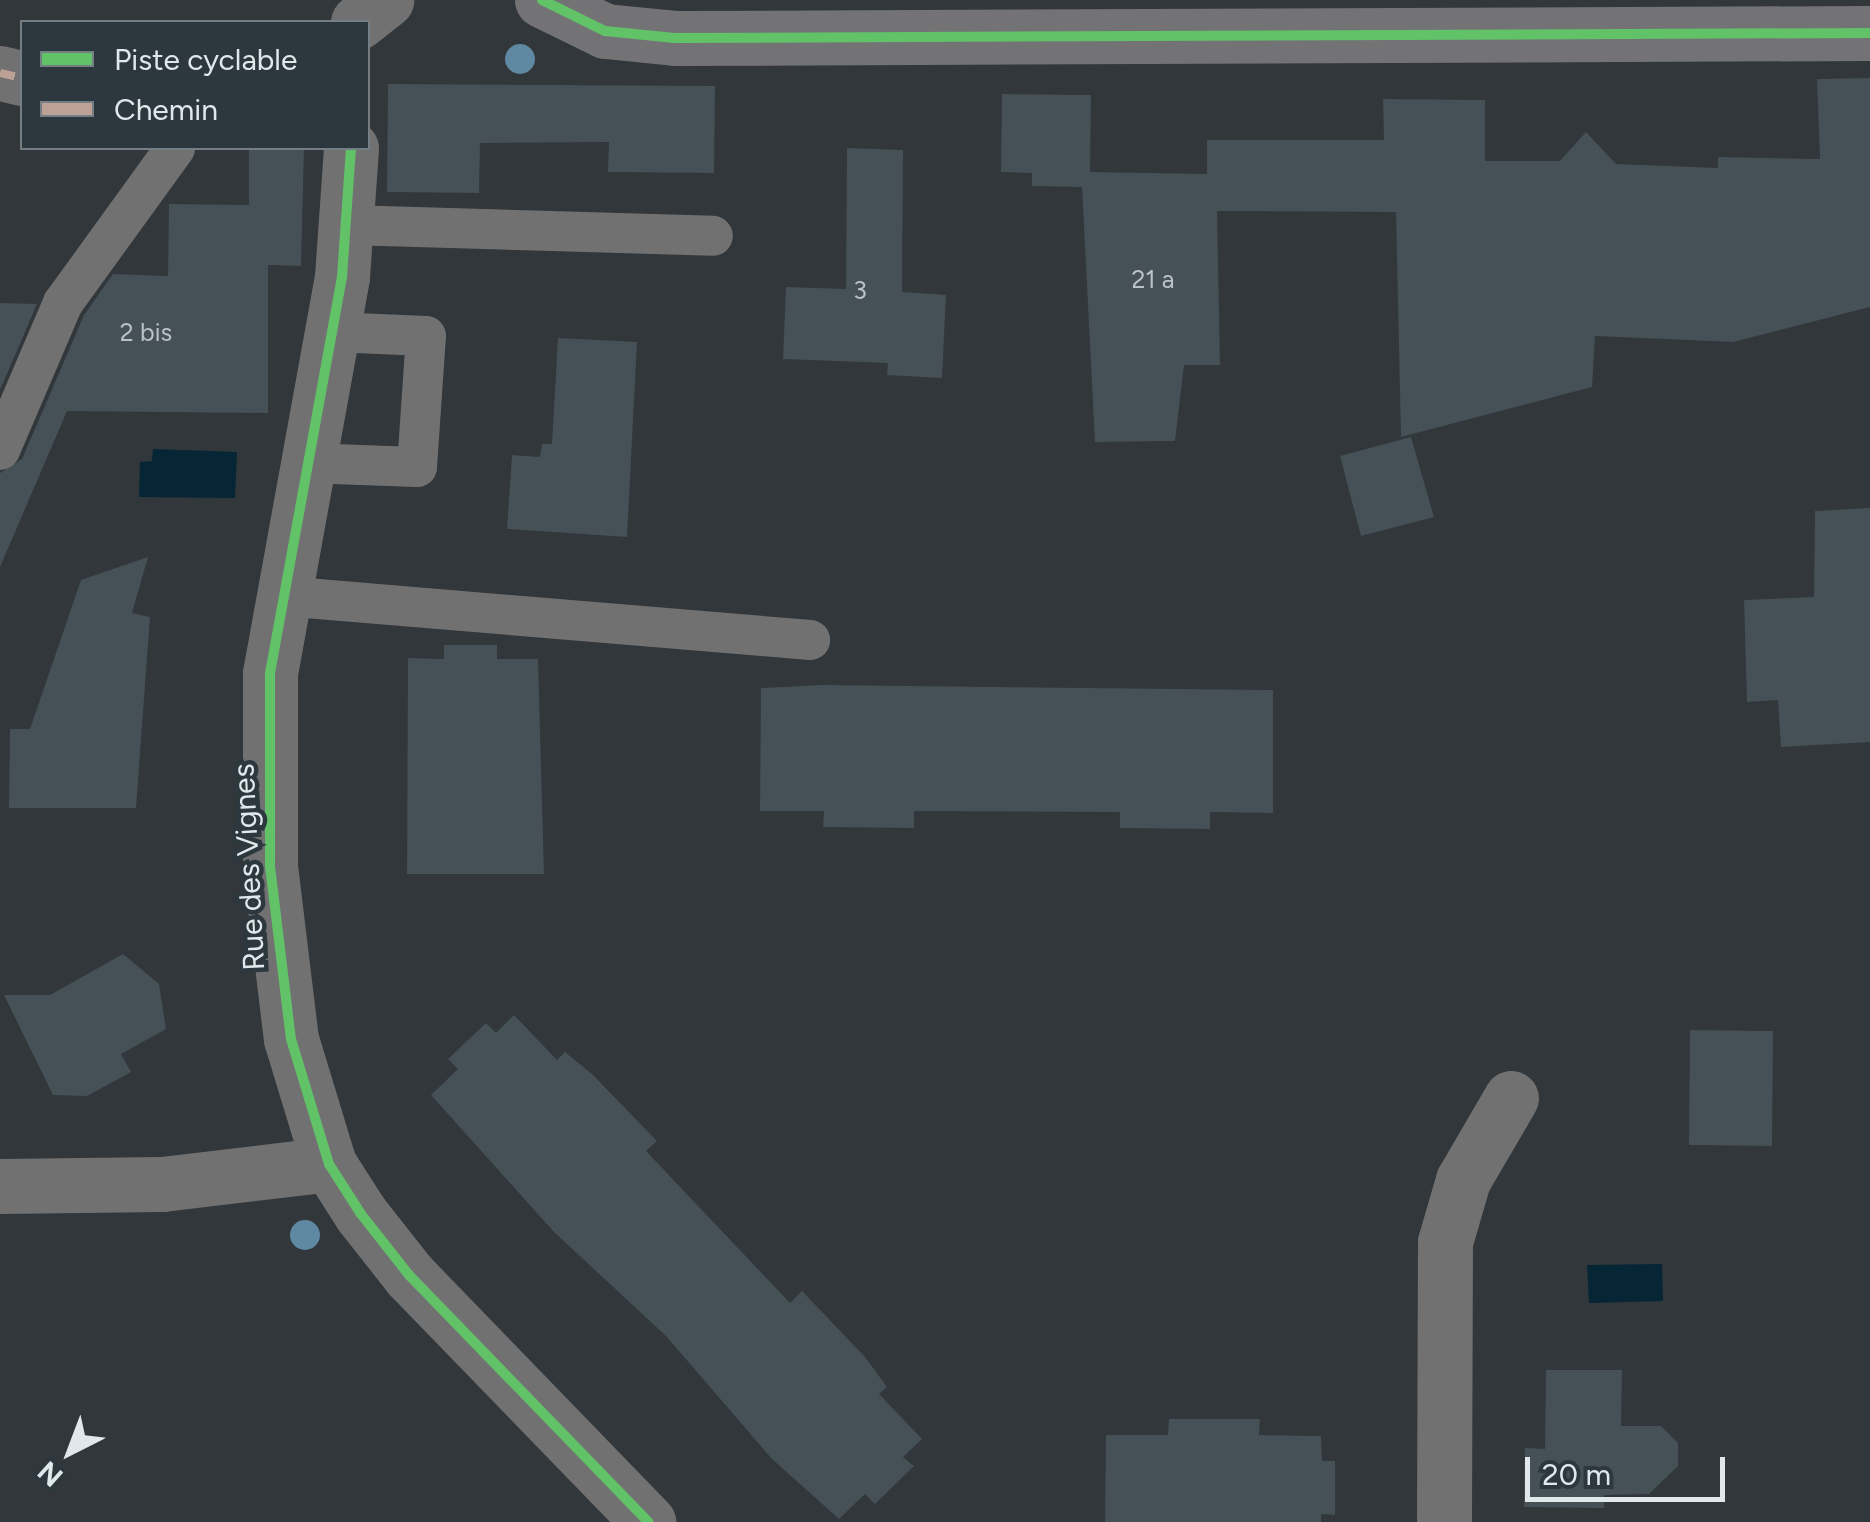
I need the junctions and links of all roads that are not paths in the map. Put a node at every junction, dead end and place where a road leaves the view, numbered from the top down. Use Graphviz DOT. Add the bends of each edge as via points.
graph roads {
  1 [pos="386,0"];
  2 [pos="542,0"];
  3 [pos="361,20"];
  4 [pos="1870,33"];
  5 [pos="173,150"];
  6 [pos="351,150"];
  7 [pos="347,225"];
  8 [pos="713,236"];
  9 [pos="332,332"];
  10 [pos="0,450"];
  11 [pos="304,463"];
  12 [pos="282,596"];
  13 [pos="810,640"];
  14 [pos="1511,1098"];
  15 [pos="329,1164"];
  16 [pos="0,1186"];
  17 [pos="648,1522"];
  18 [pos="1444,1522"];
  1 -- 3 [label="street"];
  2 -- 4 [label="street" via="604,30 675,38"];
  5 -- 10 [label="lane" via="63,302"];
  6 -- 7 [label="street, Rue des Vignes"];
  7 -- 8 [label="lane"];
  7 -- 9 [label="street, Rue des Vignes"];
  9 -- 11 [label="street, Rue des Vignes"];
  9 -- 11 [label="lane" via="426,336 417,467"];
  11 -- 12 [label="street, Rue des Vignes"];
  12 -- 13 [label="lane"];
  12 -- 15 [label="street, Rue des Vignes" via="266,765 278,970"];
  14 -- 18 [label="street" via="1463,1180 1445,1242"];
  15 -- 16 [label="street" via="162,1184"];
  15 -- 17 [label="street, Rue des Vignes" via="409,1275"];
}
